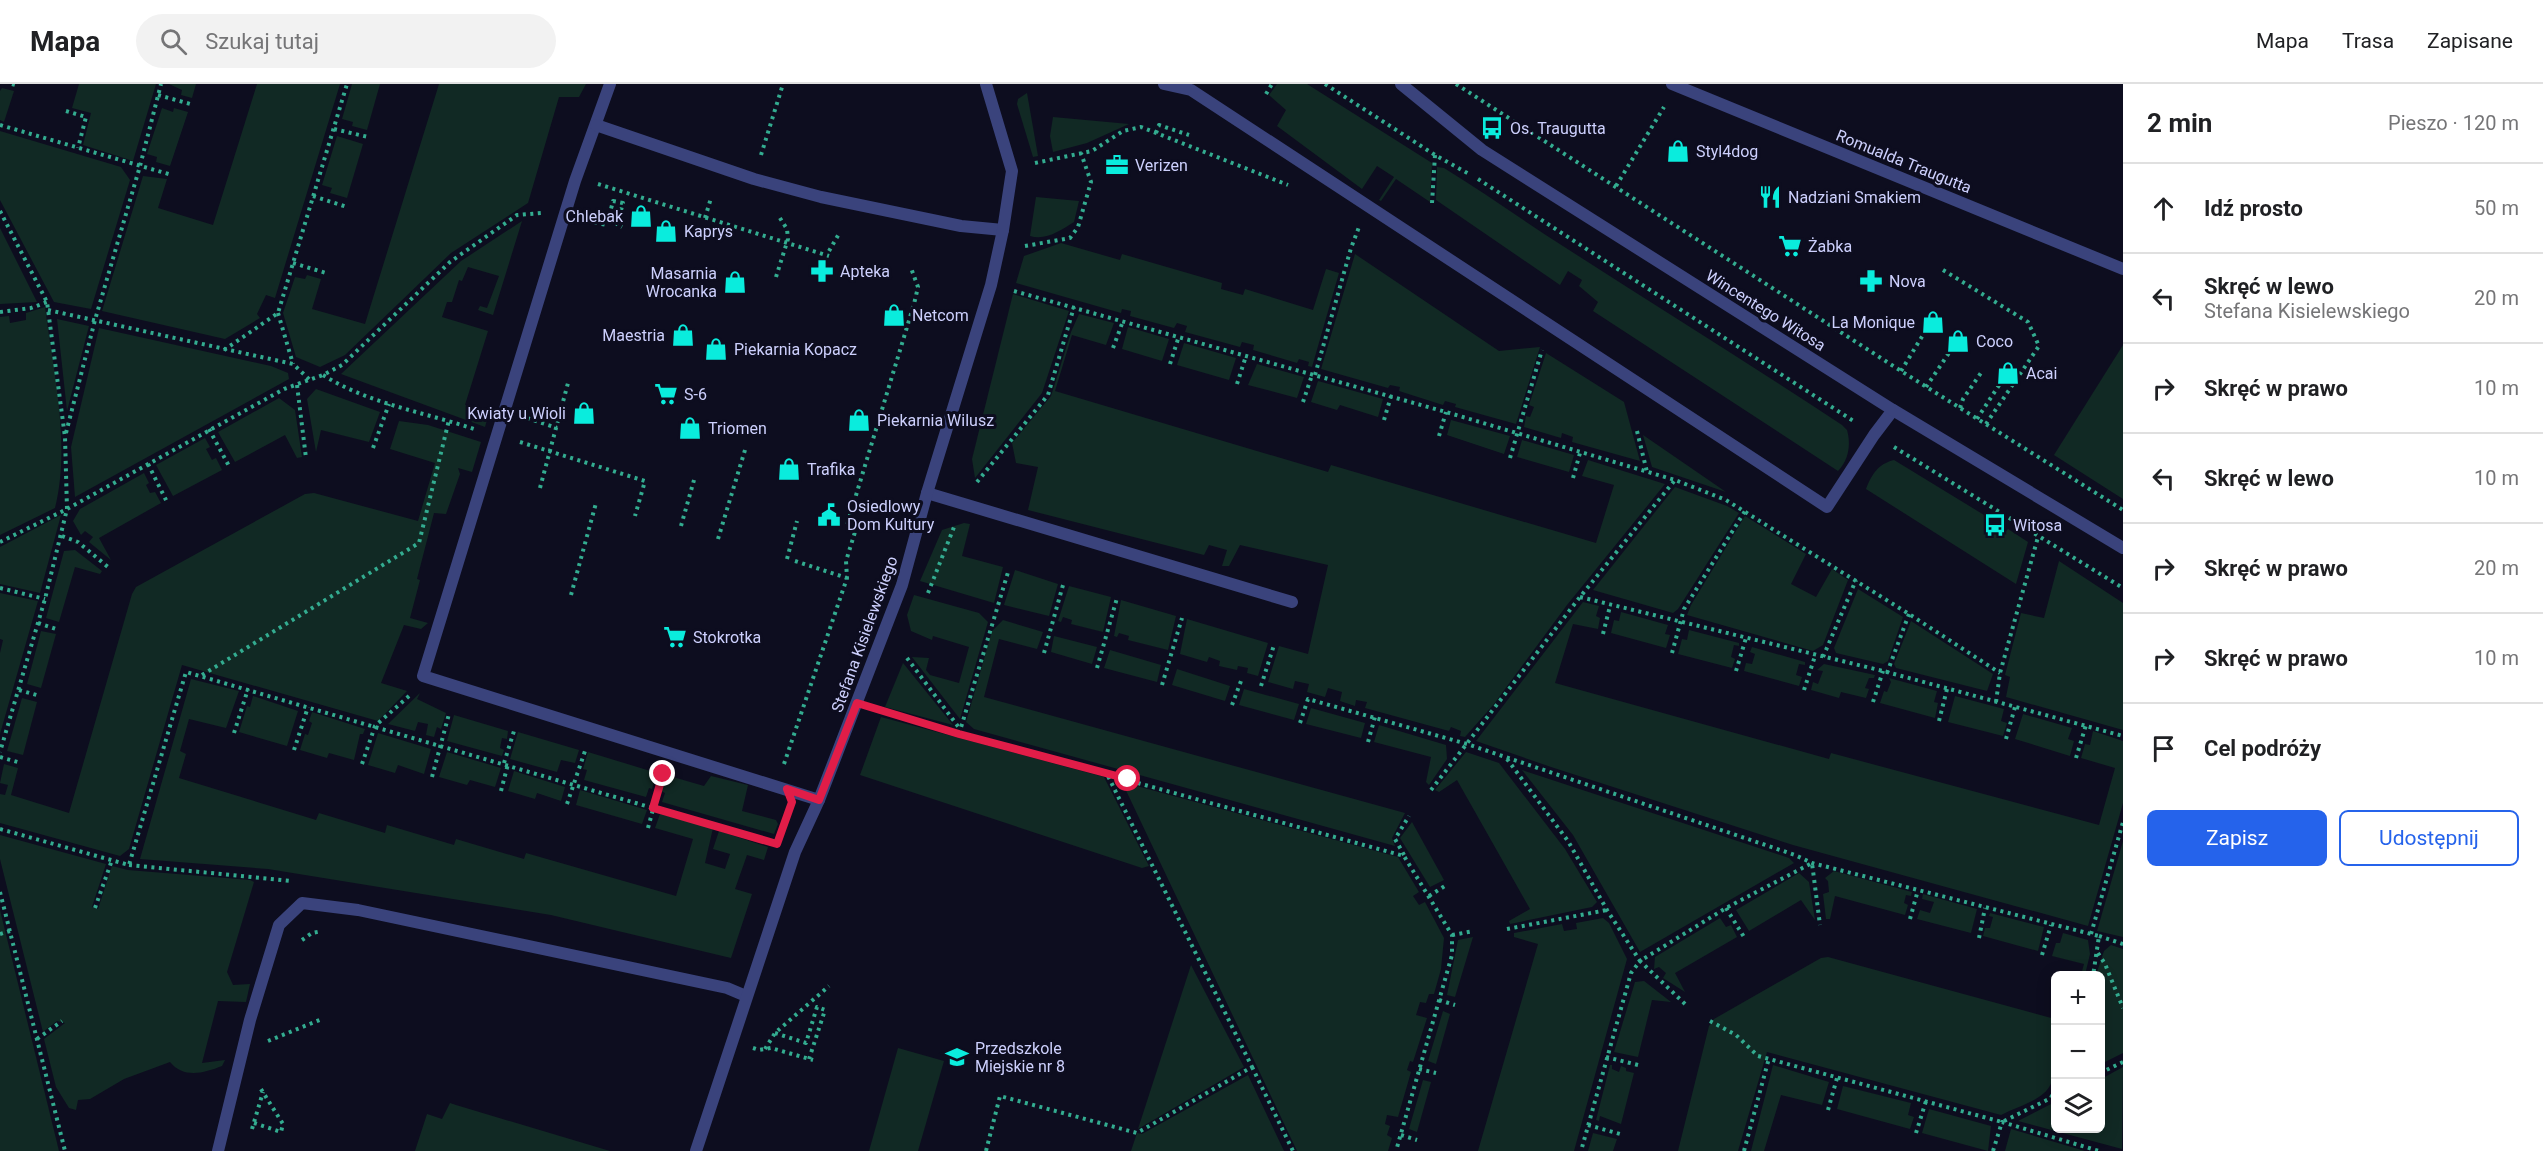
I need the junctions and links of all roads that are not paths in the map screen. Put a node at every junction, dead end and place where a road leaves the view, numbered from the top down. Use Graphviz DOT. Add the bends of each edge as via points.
graph roads {
  1 [pos="610,84"];
  2 [pos="986,84"];
  3 [pos="1164,84"];
  4 [pos="1401,84"];
  5 [pos="1674,85"];
  6 [pos="596,125"];
  7 [pos="1003,230"];
  8 [pos="2123,269"];
  9 [pos="1893,410"];
  10 [pos="927,493"];
  11 [pos="2123,548"];
  12 [pos="1292,602"];
  13 [pos="819,800"];
  14 [pos="746,996"];
  15 [pos="218,1151"];
  16 [pos="696,1151"];
  1 -- 6 [label="street"];
  2 -- 7 [label="street, Stefana Kisielewskiego" via="1012,171"];
  3 -- 9 [label="street" via="1191,90 1827,507"];
  4 -- 9 [label="street, Wincentego Witosa" via="1482,150"];
  5 -- 8 [label="street, Romualda Traugutta"];
  6 -- 7 [label="street" via="754,179 961,226"];
  6 -- 13 [label="street" via="423,676"];
  7 -- 10 [label="street, Stefana Kisielewskiego" via="991,285"];
  9 -- 11 [label="street, Wincentego Witosa"];
  10 -- 12 [label="street"];
  10 -- 13 [label="street, Stefana Kisielewskiego" via="902,585"];
  13 -- 14 [label="street, Stefana Kisielewskiego" via="795,852"];
  14 -- 15 [label="street" via="727,988 344,908 302,903 279,925 250,1020"];
  14 -- 16 [label="street, Stefana Kisielewskiego"];
}
